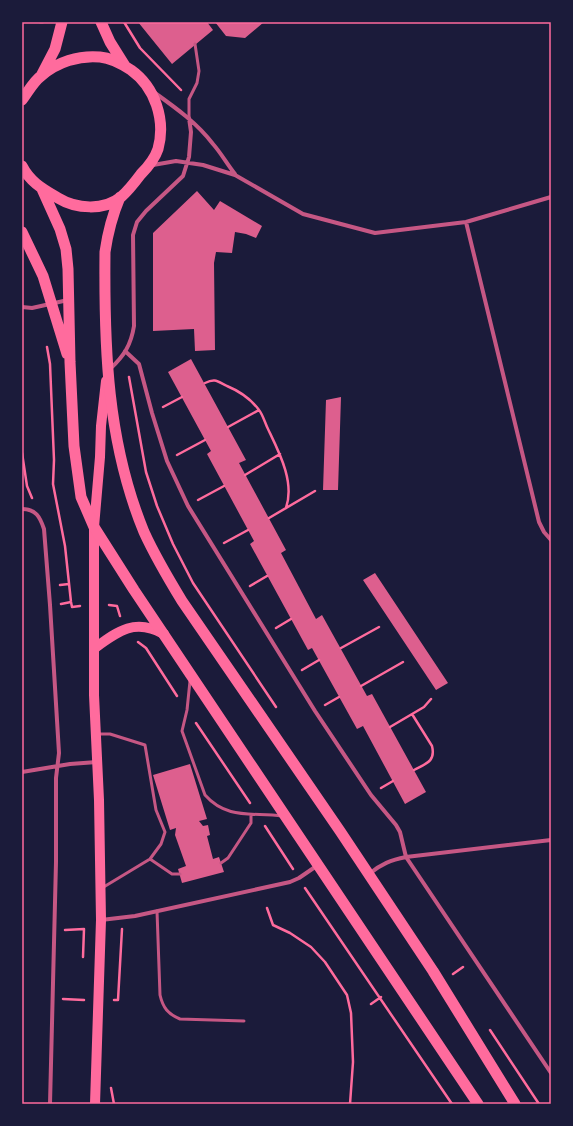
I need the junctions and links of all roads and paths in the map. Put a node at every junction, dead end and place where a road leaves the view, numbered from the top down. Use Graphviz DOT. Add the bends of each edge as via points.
graph roads {
  1 [pos="62,22"];
  2 [pos="101,22"];
  3 [pos="124,22"];
  4 [pos="195,44"];
  5 [pos="125,67"];
  6 [pos="40,76"];
  7 [pos="149,88"];
  8 [pos="24,95"];
  9 [pos="189,99"];
  10 [pos="189,118"];
  11 [pos="188,162"];
  12 [pos="148,166"];
  13 [pos="24,171"];
  14 [pos="235,175"];
  15 [pos="42,189"];
  16 [pos="120,197"];
  17 [pos="551,197"];
  18 [pos="466,222"];
  19 [pos="22,232"];
  20 [pos="70,299"];
  21 [pos="52,304"];
  22 [pos="22,307"];
  23 [pos="46,340"];
  24 [pos="125,351"];
  25 [pos="70,362"];
  26 [pos="107,371"];
  27 [pos="205,383"];
  28 [pos="182,397"];
  29 [pos="259,410"];
  30 [pos="152,413"];
  31 [pos="228,427"];
  32 [pos="205,440"];
  33 [pos="22,453"];
  34 [pos="280,454"];
  35 [pos="167,461"];
  36 [pos="245,475"];
  37 [pos="224,486"];
  38 [pos="315,491"];
  39 [pos="32,498"];
  40 [pos="188,506"];
  41 [pos="286,508"];
  42 [pos="22,509"];
  43 [pos="269,518"];
  44 [pos="94,528"];
  45 [pos="248,530"];
  46 [pos="551,540"];
  47 [pos="214,549"];
  48 [pos="267,576"];
  49 [pos="69,584"];
  50 [pos="57,585"];
  51 [pos="240,592"];
  52 [pos="114,605"];
  53 [pos="80,606"];
  54 [pos="121,622"];
  55 [pos="379,627"];
  56 [pos="164,634"];
  57 [pos="135,641"];
  58 [pos="95,648"];
  59 [pos="341,648"];
  60 [pos="319,660"];
  61 [pos="403,662"];
  62 [pos="191,675"];
  63 [pos="293,676"];
  64 [pos="361,686"];
  65 [pos="431,699"];
  66 [pos="186,710"];
  67 [pos="280,714"];
  68 [pos="412,714"];
  69 [pos="390,727"];
  70 [pos="96,734"];
  71 [pos="97,762"];
  72 [pos="57,766"];
  73 [pos="414,770"];
  74 [pos="22,772"];
  75 [pos="251,815"];
  76 [pos="258,815"];
  77 [pos="286,817"];
  78 [pos="551,840"];
  79 [pos="406,857"];
  80 [pos="150,860"];
  81 [pos="287,860"];
  82 [pos="221,863"];
  83 [pos="318,865"];
  84 [pos="180,874"];
  85 [pos="369,874"];
  86 [pos="100,889"];
  87 [pos="308,892"];
  88 [pos="268,908"];
  89 [pos="157,911"];
  90 [pos="101,924"];
  91 [pos="122,929"];
  92 [pos="55,931"];
  93 [pos="463,967"];
  94 [pos="452,974"];
  95 [pos="381,997"];
  96 [pos="114,1000"];
  97 [pos="371,1004"];
  98 [pos="244,1021"];
  99 [pos="487,1026"];
  100 [pos="551,1073"];
  101 [pos="50,1104"];
  102 [pos="95,1104"];
  103 [pos="350,1104"];
  104 [pos="452,1104"];
  105 [pos="478,1104"];
  106 [pos="515,1104"];
  107 [pos="539,1104"];
  1 -- 6 [label="highway" via="55,49"];
  2 -- 5 [label="highway"];
  3 -- 9 [label="path" via="140,48"];
  4 -- 9 [label="lane" via="199,71 197,83"];
  5 -- 6 [label="highway" via="103,57 87,57 66,62"];
  5 -- 7 [label="highway"];
  6 -- 8 [label="highway"];
  7 -- 10 [label="street"];
  7 -- 12 [label="highway" via="158,111 160,125 158,149"];
  9 -- 10 [label="lane"];
  10 -- 11 [label="street" via="191,132"];
  10 -- 14 [label="street" via="213,144"];
  11 -- 12 [label="street"];
  11 -- 14 [label="street" via="203,164"];
  11 -- 24 [label="street" via="183,176 137,222 133,235 134,326"];
  12 -- 16 [label="highway"];
  13 -- 15 [label="highway"];
  14 -- 18 [label="street" via="303,214 375,233"];
  15 -- 16 [label="highway" via="65,203 84,207 103,205"];
  15 -- 20 [label="highway" via="66,249"];
  16 -- 26 [label="highway" via="111,218 105,252"];
  17 -- 18 [label="street"];
  18 -- 46 [label="street" via="539,522"];
  19 -- 21 [label="highway" via="39,266"];
  20 -- 21 [label="street"];
  20 -- 25 [label="highway"];
  21 -- 22 [label="street"];
  21 -- 25 [label="highway"];
  23 -- 49 [label="path" via="50,364 53,484 65,546"];
  24 -- 26 [label="street" via="120,360"];
  24 -- 30 [label="street" via="139,364"];
  24 -- 67 [label="path" via="146,472 173,544 193,583"];
  25 -- 44 [label="highway" via="74,446 81,497"];
  26 -- 44 [label="main road"];
  26 -- 85 [label="highway" via="123,471 161,567"];
  27 -- 29 [label="path" via="215,380 234,388"];
  28 -- 30 [label="path"];
  29 -- 31 [label="path"];
  29 -- 34 [label="path"];
  30 -- 35 [label="street"];
  32 -- 35 [label="path"];
  33 -- 39 [label="path" via="27,486"];
  34 -- 36 [label="path"];
  34 -- 41 [label="path" via="290,495"];
  35 -- 40 [label="street"];
  37 -- 40 [label="path"];
  38 -- 41 [label="path"];
  40 -- 47 [label="street"];
  41 -- 43 [label="path"];
  42 -- 72 [label="street" via="39,516 46,541 59,753"];
  44 -- 56 [label="highway"];
  44 -- 58 [label="main road"];
  45 -- 47 [label="path"];
  47 -- 51 [label="street"];
  48 -- 51 [label="path"];
  49 -- 50 [label="path"];
  49 -- 53 [label="path" via="72,607"];
  51 -- 63 [label="street"];
  52 -- 54 [label="path" via="119,608"];
  55 -- 59 [label="path"];
  56 -- 58 [label="main road" via="154,628 133,627"];
  56 -- 62 [label="highway"];
  57 -- 66 [label="path" via="146,648"];
  58 -- 70 [label="main road"];
  60 -- 63 [label="path"];
  61 -- 64 [label="path"];
  62 -- 66 [label="lane"];
  62 -- 77 [label="highway"];
  63 -- 79 [label="street" via="371,795 396,825"];
  65 -- 68 [label="path"];
  66 -- 75 [label="lane" via="182,731 205,795 220,808"];
  66 -- 76 [label="path"];
  68 -- 69 [label="path"];
  68 -- 73 [label="path" via="434,752 429,762"];
  70 -- 71 [label="main road"];
  70 -- 80 [label="lane" via="110,734 145,745 156,810 166,832"];
  71 -- 72 [label="street"];
  71 -- 86 [label="main road"];
  72 -- 74 [label="street"];
  72 -- 92 [label="street"];
  75 -- 76 [label="lane"];
  75 -- 82 [label="lane" via="251,824 228,858"];
  76 -- 77 [label="lane"];
  76 -- 81 [label="path"];
  77 -- 83 [label="highway"];
  78 -- 79 [label="street"];
  79 -- 85 [label="street" via="381,865"];
  79 -- 100 [label="street"];
  80 -- 84 [label="lane" via="172,874"];
  80 -- 86 [label="lane"];
  83 -- 89 [label="street" via="290,882"];
  83 -- 105 [label="highway"];
  85 -- 106 [label="highway" via="441,982"];
  86 -- 90 [label="main road"];
  87 -- 95 [label="path"];
  88 -- 103 [label="path" via="273,925 311,947 325,962 347,995 351,1013 353,1062"];
  89 -- 90 [label="street"];
  89 -- 98 [label="lane" via="160,995 166,1011 180,1019"];
  90 -- 92 [label="path"];
  90 -- 102 [label="main road"];
  91 -- 96 [label="path" via="118,1000"];
  92 -- 101 [label="street"];
  93 -- 94 [label="path"];
  95 -- 97 [label="path"];
  95 -- 104 [label="path"];
  99 -- 107 [label="path"];
}
